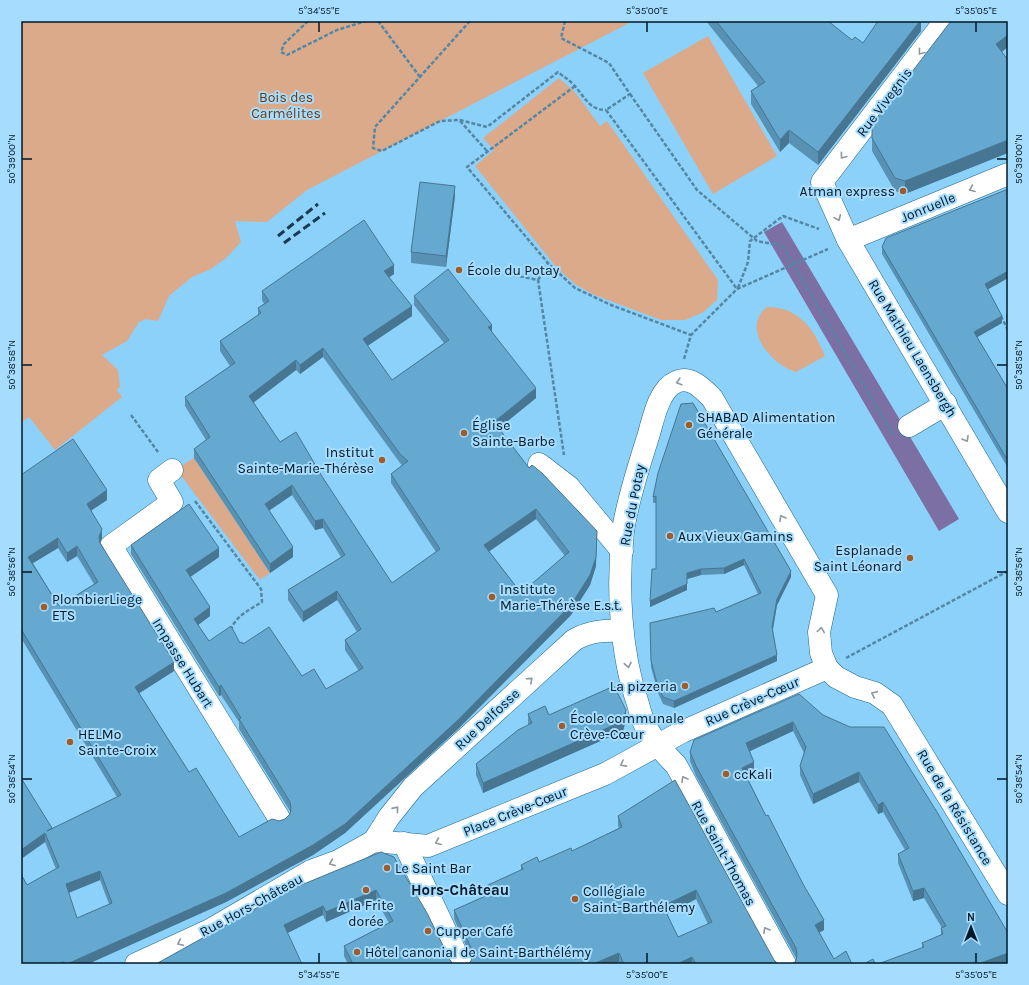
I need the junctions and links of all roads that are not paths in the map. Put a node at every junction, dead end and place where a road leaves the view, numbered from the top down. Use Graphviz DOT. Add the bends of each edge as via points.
graph roads {
  1 [pos="945,21"];
  2 [pos="1008,174"];
  3 [pos="822,182"];
  4 [pos="848,240"];
  5 [pos="946,404"];
  6 [pos="901,431"];
  7 [pos="539,464"];
  8 [pos="171,469"];
  9 [pos="1008,512"];
  10 [pos="622,551"];
  11 [pos="622,631"];
  12 [pos="827,668"];
  13 [pos="657,746"];
  14 [pos="279,818"];
  15 [pos="370,843"];
  16 [pos="404,843"];
  17 [pos="1008,894"];
  18 [pos="136,964"];
  19 [pos="461,964"];
  20 [pos="785,964"];
  1 -- 3 [label="street, Rue Vivegnis, one-way"];
  2 -- 4 [label="street, Jonruelle, one-way"];
  3 -- 4 [label="street, Rue Mathieu Laensbergh, one-way"];
  4 -- 5 [label="street, Rue Mathieu Laensbergh"];
  5 -- 6 [label="street"];
  5 -- 9 [label="street, Rue Mathieu Laensbergh, one-way"];
  7 -- 10 [label="street" via="569,487"];
  8 -- 14 [label="street, Impasse Hubart" via="159,480 172,502 111,546"];
  10 -- 11 [label="street, Rue du Potay"];
  12 -- 10 [label="street, Rue du Potay, one-way" via="821,653 820,632 827,595 712,398 703,388 687,380 676,382 666,390 658,405 640,460 624,530"];
  11 -- 13 [label="street, Rue du Potay, one-way" via="633,690 645,726"];
  15 -- 11 [label="street, Rue Delfosse, one-way" via="413,787 574,640 600,630"];
  12 -- 13 [label="street, Rue Crève-Cœur" via="682,732"];
  17 -- 12 [label="street, Rue de la Résistance, one-way" via="892,705 881,697 836,677"];
  13 -- 16 [label="street, Place Crève-Cœur, one-way" via="605,774 428,846"];
  20 -- 13 [label="street, Rue Saint-Thomas, one-way" via="676,765"];
  15 -- 16 [label="street, Place Crève-Cœur"];
  15 -- 18 [label="street, Rue Hors-Château, one-way" via="338,861 308,865 210,930"];
  16 -- 19 [label="street"];
}
